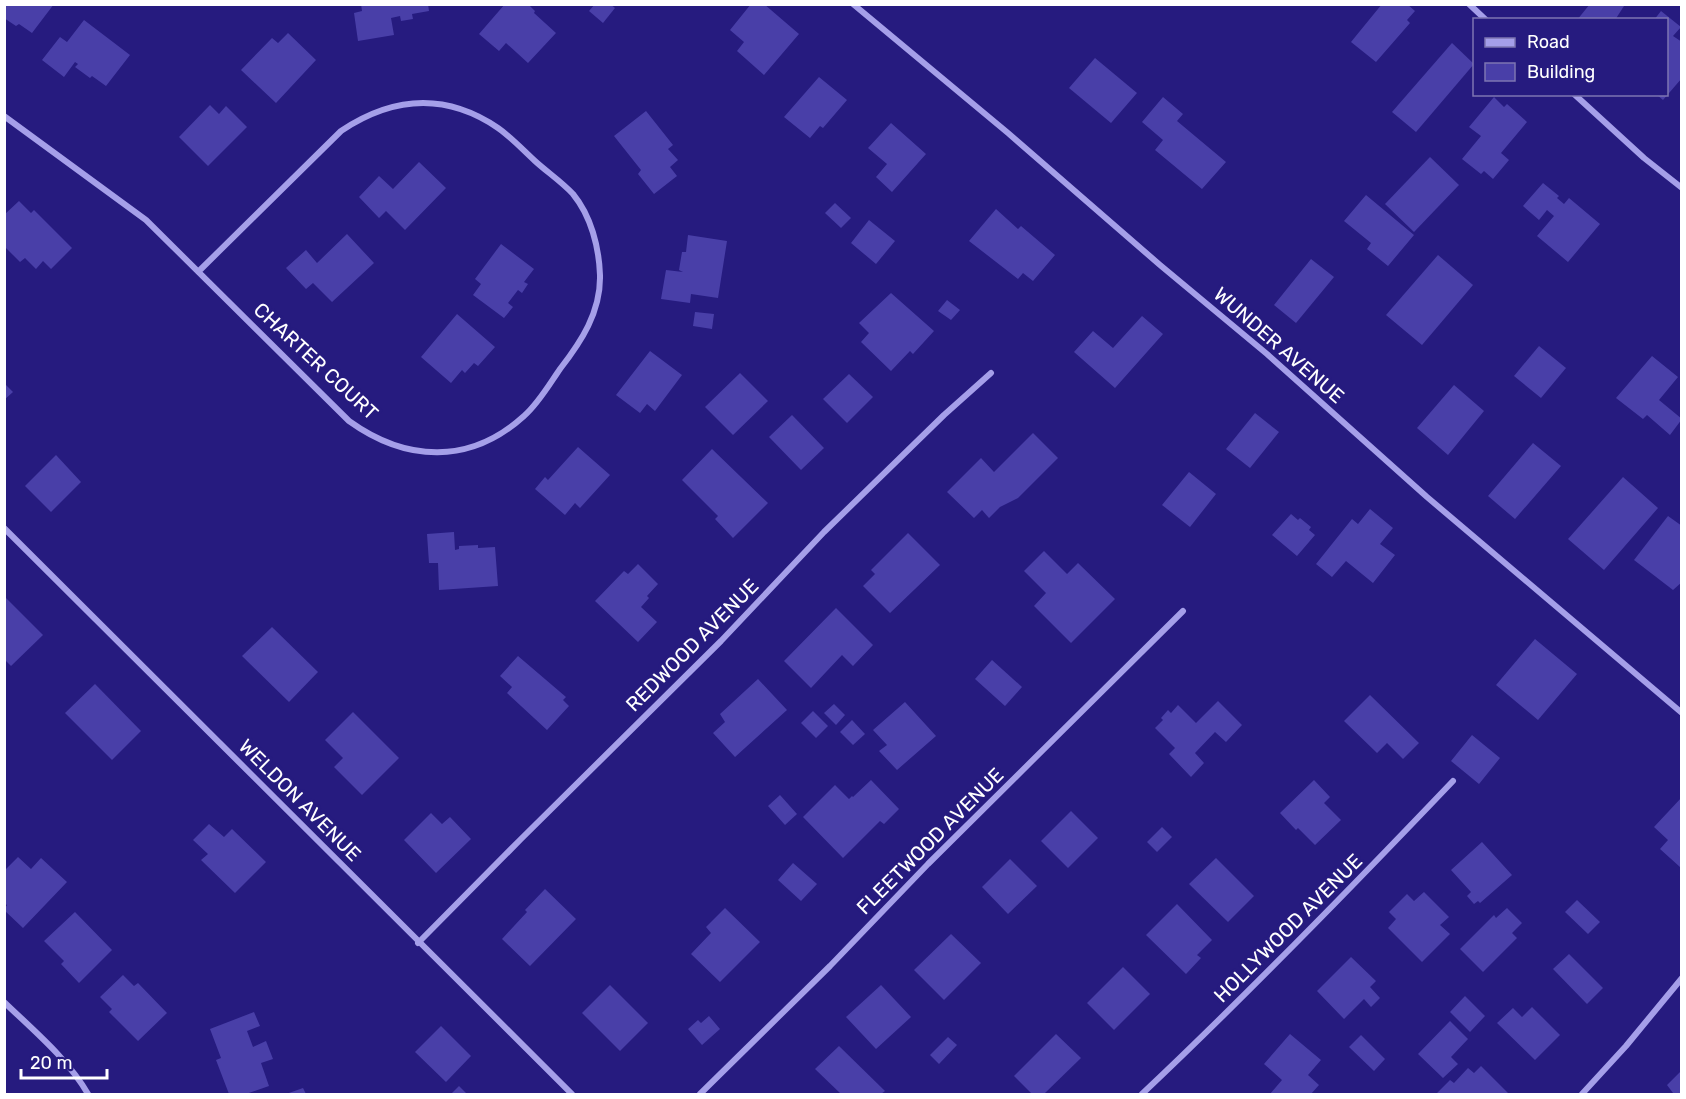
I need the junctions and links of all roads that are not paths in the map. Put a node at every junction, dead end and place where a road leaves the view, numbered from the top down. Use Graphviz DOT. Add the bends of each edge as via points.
graph roads {
  1 [pos="853,4"];
  2 [pos="1469,4"];
  3 [pos="1484,18"];
  4 [pos="1576,96"];
  5 [pos="4,116"];
  6 [pos="1682,188"];
  7 [pos="199,271"];
  8 [pos="991,373"];
  9 [pos="4,528"];
  10 [pos="1183,611"];
  11 [pos="1682,713"];
  12 [pos="1453,781"];
  13 [pos="418,943"];
  14 [pos="1682,978"];
  15 [pos="4,1002"];
  16 [pos="88,1095"];
  17 [pos="572,1095"];
  18 [pos="700,1095"];
  19 [pos="1142,1095"];
  20 [pos="1582,1095"];
  1 -- 11 [label="street, WUNDER AVENUE" via="1268,354 1427,497"];
  2 -- 3 [label="street"];
  4 -- 6 [label="street"];
  5 -- 7 [label="street, CHARTER COURT" via="146,220"];
  7 -- 7 [label="street, CHARTER COURT" via="349,421 401,448 428,453 481,444 526,415 578,346 596,303 600,276 596,241 573,194 499,129 476,114 441,104 414,103 387,107 341,131"];
  8 -- 13 [label="street, REDWOOD AVENUE" via="824,532 728,634"];
  9 -- 13 [label="street, WELDON AVENUE"];
  10 -- 18 [label="street, FLEETWOOD AVENUE"];
  12 -- 19 [label="street, HOLLYWOOD AVENUE"];
  13 -- 17 [label="street, WELDON AVENUE"];
  14 -- 20 [label="street"];
  15 -- 16 [label="street" via="59,1055"];
}
